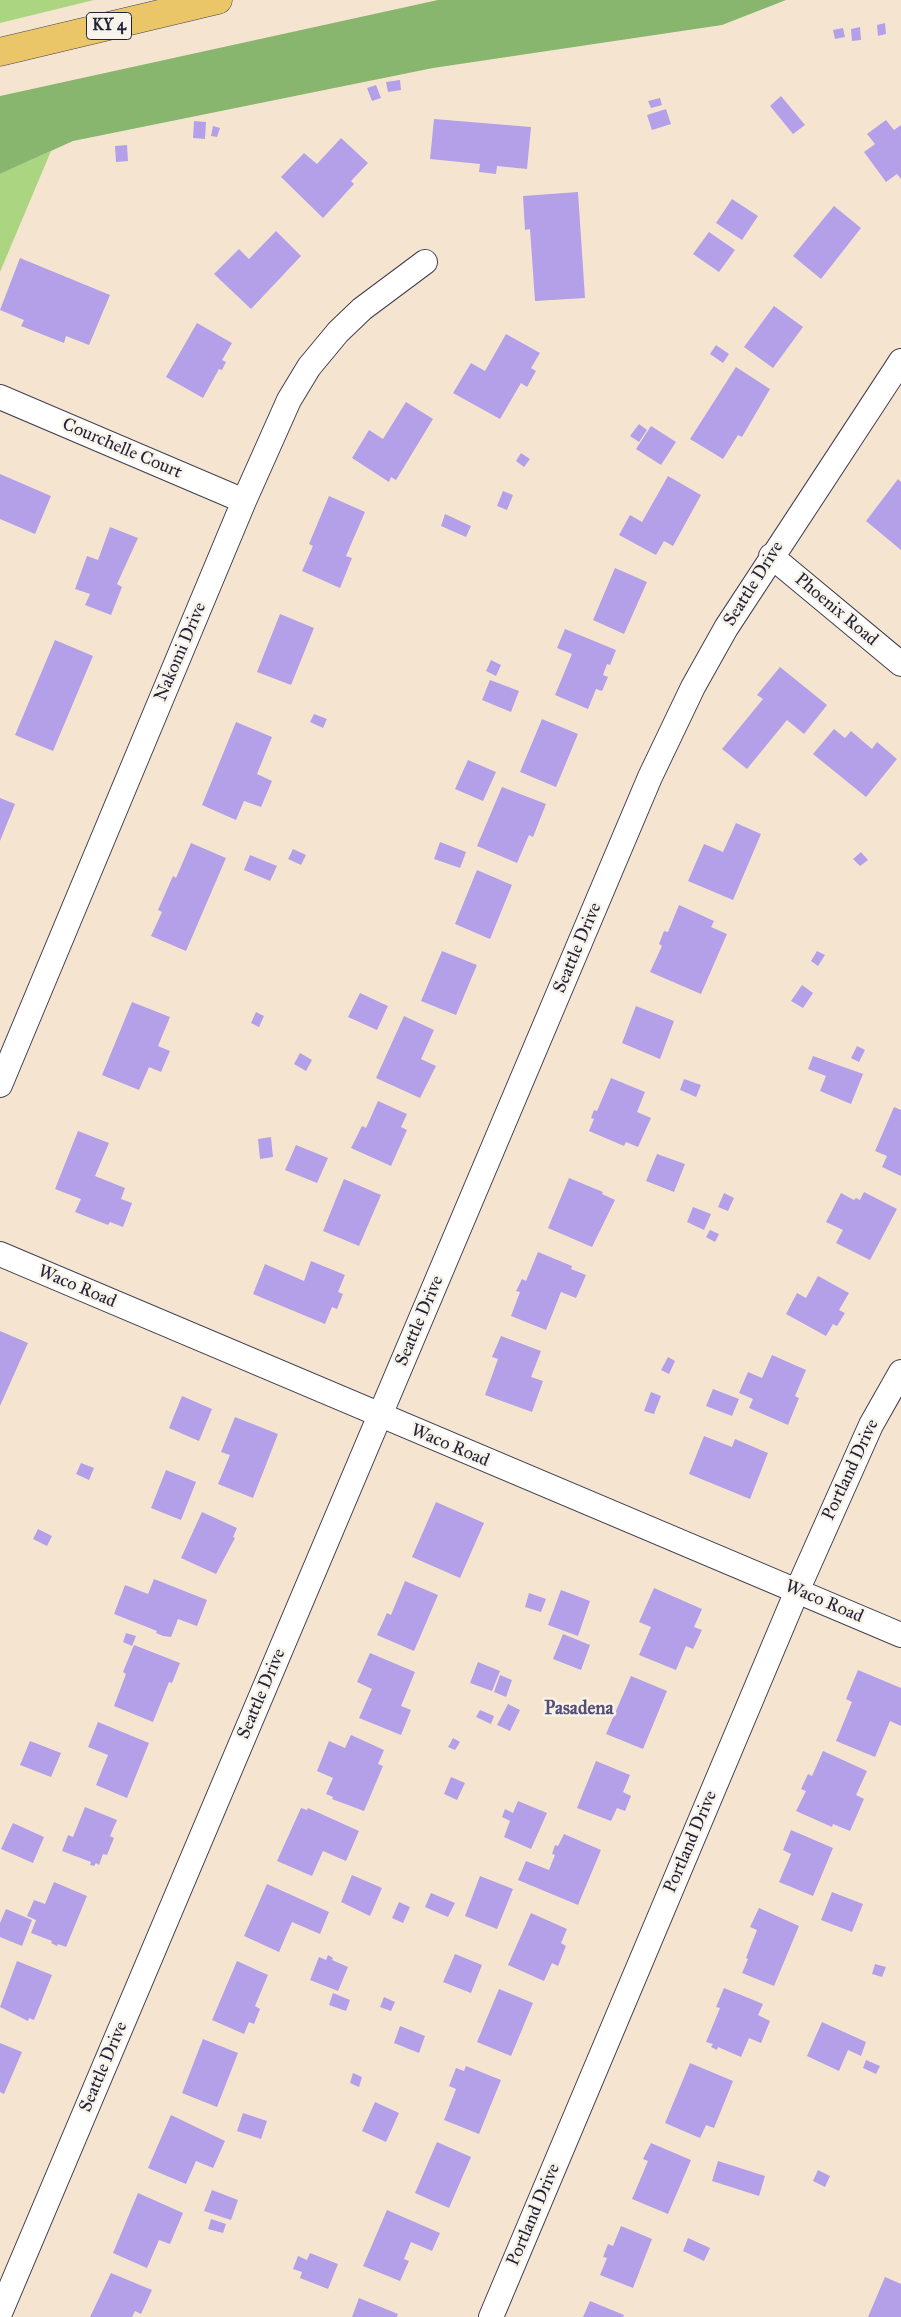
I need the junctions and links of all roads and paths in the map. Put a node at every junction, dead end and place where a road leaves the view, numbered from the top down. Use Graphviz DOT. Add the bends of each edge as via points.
graph roads {
  1 [pos="218,0"];
  2 [pos="0,52"];
  3 [pos="425,262"];
  4 [pos="901,361"];
  5 [pos="0,397"];
  6 [pos="244,501"];
  7 [pos="772,556"];
  8 [pos="901,664"];
  9 [pos="0,1085"];
  10 [pos="0,1254"];
  11 [pos="901,1372"];
  12 [pos="379,1416"];
  13 [pos="796,1591"];
  14 [pos="901,1635"];
  15 [pos="0,2313"];
  16 [pos="491,2317"];
  1 -- 2 [label="highway, KY 4"];
  3 -- 6 [label="street, Nakomi Drive" via="362,309 309,367 272,436"];
  4 -- 7 [label="street, Seattle Drive"];
  5 -- 6 [label="street, Courchelle Court"];
  6 -- 9 [label="street, Nakomi Drive"];
  7 -- 8 [label="street, Phoenix Road"];
  7 -- 12 [label="street, Seattle Drive" via="693,687 650,777"];
  10 -- 12 [label="street, Waco Road"];
  11 -- 13 [label="street, Portland Drive" via="871,1425"];
  12 -- 13 [label="street, Waco Road"];
  12 -- 15 [label="street, Seattle Drive"];
  13 -- 14 [label="street, Waco Road"];
  13 -- 16 [label="street, Portland Drive"];
}
